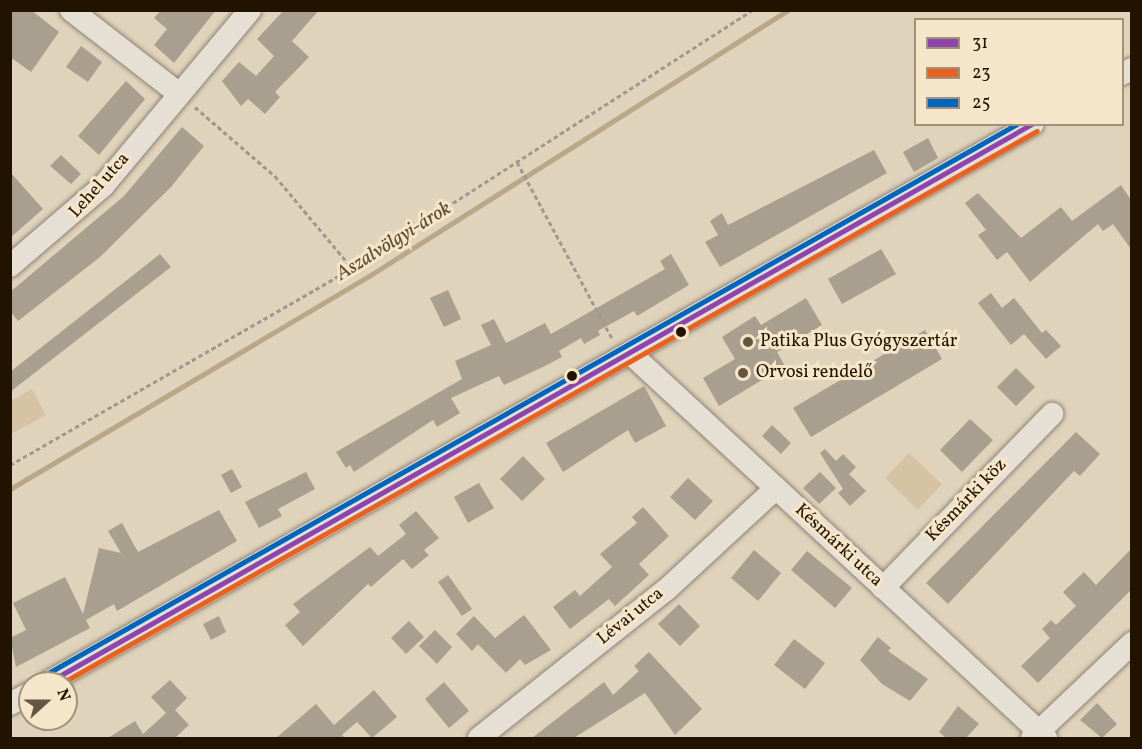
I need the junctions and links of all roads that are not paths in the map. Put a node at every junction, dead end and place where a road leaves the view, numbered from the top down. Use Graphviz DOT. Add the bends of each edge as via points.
graph roads {
  1 [pos="71,10"];
  2 [pos="250,10"];
  3 [pos="178,93"];
  4 [pos="1029,126"];
  5 [pos="10,266"];
  6 [pos="626,355"];
  7 [pos="1052,414"];
  8 [pos="776,488"];
  9 [pos="883,588"];
  10 [pos="1131,643"];
  11 [pos="68,671"];
  12 [pos="1039,736"];
  13 [pos="479,738"];
  1 -- 3 [label="street"];
  2 -- 3 [label="street, Lehel utca"];
  3 -- 5 [label="street, Lehel utca" via="103,186"];
  4 -- 6 [label="street"];
  6 -- 8 [label="street, Késmárki utca"];
  6 -- 11 [label="street"];
  7 -- 9 [label="street, Késmárki köz"];
  8 -- 9 [label="street, Késmárki utca"];
  8 -- 13 [label="street, Lévai utca" via="666,590"];
  9 -- 12 [label="street, Késmárki utca"];
  10 -- 12 [label="street"];
}
